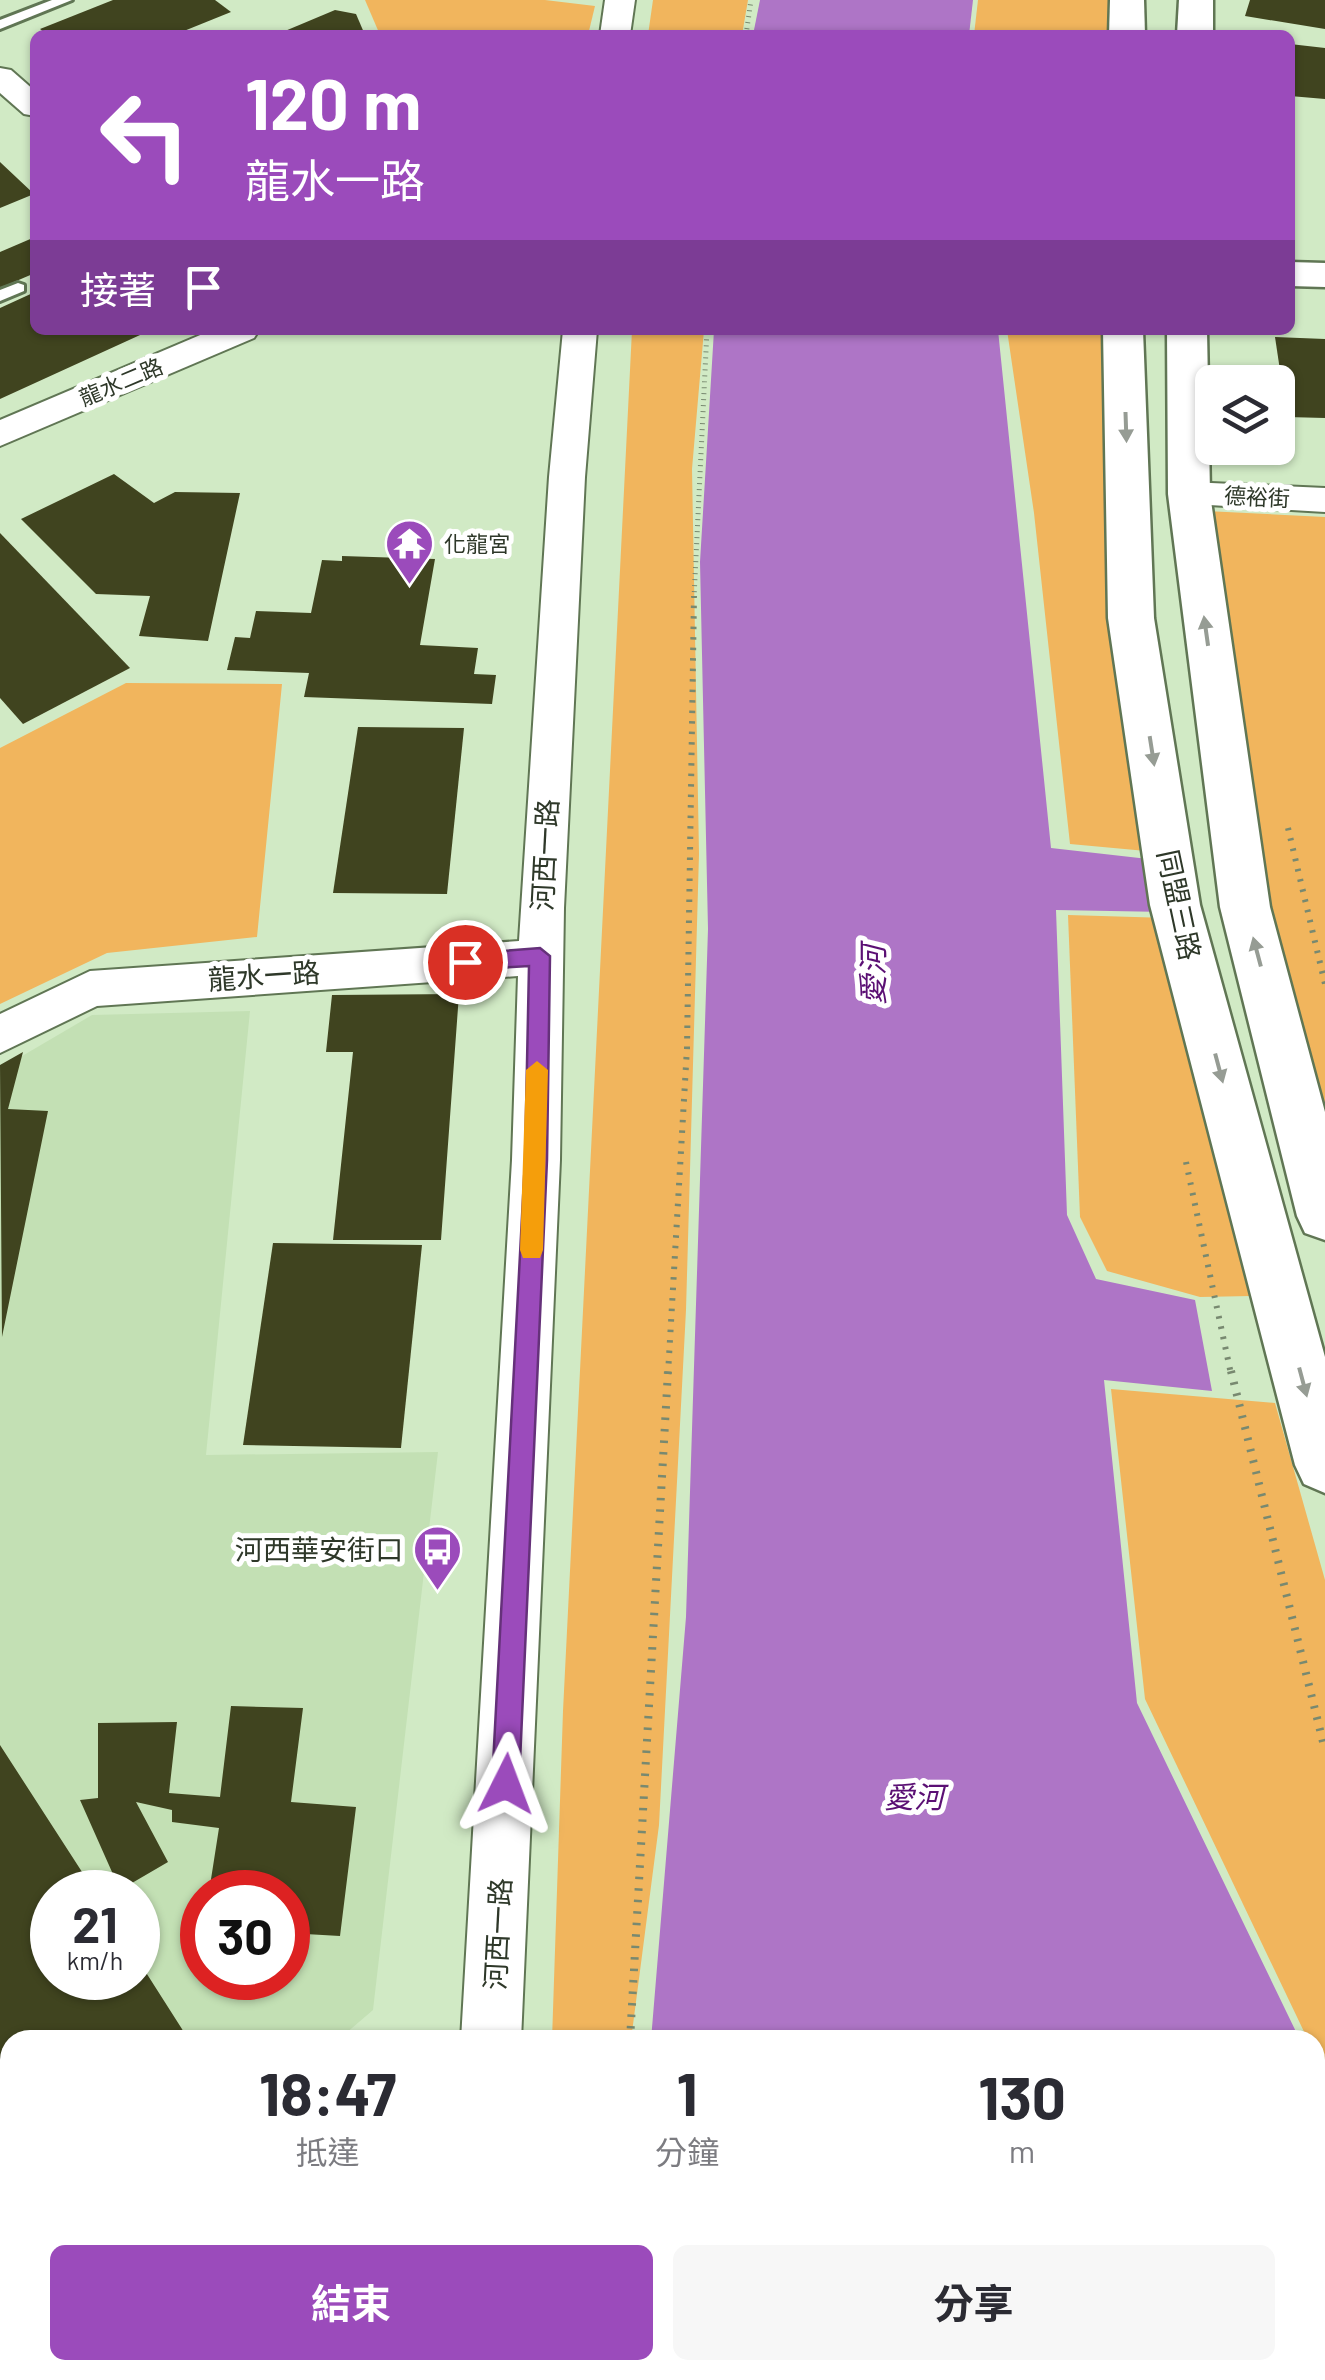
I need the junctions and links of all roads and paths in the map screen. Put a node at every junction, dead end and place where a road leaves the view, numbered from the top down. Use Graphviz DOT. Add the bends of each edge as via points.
graph roads {
  1 [pos="65,0"];
  2 [pos="620,0"];
  3 [pos="751,0"];
  4 [pos="1127,0"];
  5 [pos="1196,0"];
  6 [pos="0,25"];
  7 [pos="617,30"];
  8 [pos="747,30"];
  9 [pos="1126,30"];
  10 [pos="1195,30"];
  11 [pos="0,77"];
  12 [pos="30,103"];
  13 [pos="1295,274"];
  14 [pos="1325,275"];
  15 [pos="18,288"];
  16 [pos="0,296"];
  17 [pos="230,335"];
  18 [pos="567,335"];
  19 [pos="706,335"];
  20 [pos="1123,335"];
  21 [pos="1187,335"];
  22 [pos="0,434"];
  23 [pos="1189,494"];
  24 [pos="1325,500"];
  25 [pos="540,956"];
  26 [pos="0,1035"];
  27 [pos="1325,1216"];
  28 [pos="1325,1465"];
  29 [pos="492,2030"];
  30 [pos="631,2030"];
  1 -- 6 [label="lane"];
  2 -- 7 [label="street"];
  3 -- 8 [label="path"];
  4 -- 9 [label="street"];
  5 -- 10 [label="street"];
  11 -- 12 [label="street"];
  13 -- 14 [label="street"];
  15 -- 16 [label="lane"];
  17 -- 22 [label="street, 龍水二路"];
  18 -- 25 [label="street, 河西一路" via="567,477"];
  19 -- 30 [label="path" via="692,643 687,1048"];
  20 -- 28 [label="street, 同盟三路, one-way" via="1131,618 1176,906"];
  21 -- 23 [label="street"];
  23 -- 24 [label="street, 德裕街"];
  27 -- 23 [label="street, one-way" via="1245,906"];
  25 -- 26 [label="street, 龍水一路" via="90,988"];
  25 -- 29 [label="street, 河西一路" via="536,1160"];
}
